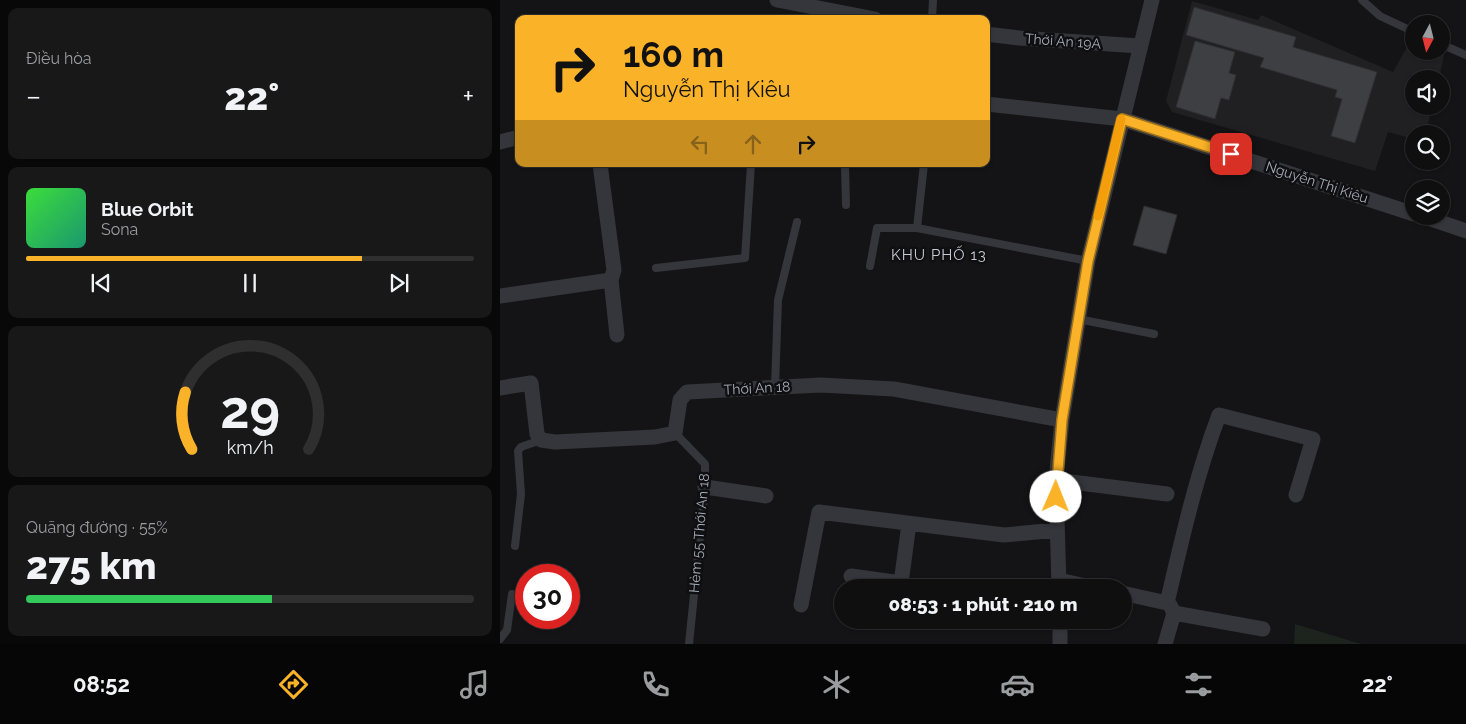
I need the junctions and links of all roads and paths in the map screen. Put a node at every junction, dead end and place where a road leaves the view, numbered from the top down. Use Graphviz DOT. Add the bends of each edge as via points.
graph roads {
  1 [pos="777,0"];
  2 [pos="933,0"];
  3 [pos="1152,0"];
  4 [pos="1362,0"];
  5 [pos="854,15"];
  6 [pos="932,15"];
  7 [pos="1405,28"];
  8 [pos="990,34"];
  9 [pos="1140,46"];
  10 [pos="1450,48"];
  11 [pos="1466,55"];
  12 [pos="990,104"];
  13 [pos="1122,119"];
  14 [pos="515,138"];
  15 [pos="500,142"];
  16 [pos="600,167"];
  17 [pos="751,167"];
  18 [pos="845,167"];
  19 [pos="924,167"];
  20 [pos="846,205"];
  21 [pos="1405,211"];
  22 [pos="797,222"];
  23 [pos="1450,225"];
  24 [pos="917,228"];
  25 [pos="1466,230"];
  26 [pos="1088,261"];
  27 [pos="870,266"];
  28 [pos="656,268"];
  29 [pos="611,280"];
  30 [pos="500,296"];
  31 [pos="1078,319"];
  32 [pos="1154,334"];
  33 [pos="618,335"];
  34 [pos="775,387"];
  35 [pos="500,388"];
  36 [pos="1062,420"];
  37 [pos="675,433"];
  38 [pos="541,440"];
  39 [pos="1056,480"];
  40 [pos="705,487"];
  41 [pos="1167,494"];
  42 [pos="1296,495"];
  43 [pos="766,496"];
  44 [pos="909,524"];
  45 [pos="1057,530"];
  46 [pos="514,546"];
  47 [pos="851,576"];
  48 [pos="1059,579"];
  49 [pos="512,594"];
  50 [pos="1132,596"];
  51 [pos="801,605"];
  52 [pos="1170,608"];
  53 [pos="1060,629"];
  54 [pos="1263,629"];
  55 [pos="500,639"];
  56 [pos="689,644"];
  57 [pos="1060,644"];
  58 [pos="1165,644"];
  1 -- 5 [label="street"];
  2 -- 6 [label="lane"];
  3 -- 9 [label="street"];
  4 -- 7 [label="lane" via="1380,16"];
  8 -- 9 [label="street, Thới An 19A"];
  9 -- 13 [label="street"];
  10 -- 11 [label="lane"];
  12 -- 13 [label="street, Nguyễn Thị Kiêu"];
  13 -- 21 [label="street, Nguyễn Thị Kiêu"];
  13 -- 26 [label="street"];
  14 -- 15 [label="street"];
  16 -- 29 [label="street" via="614,270"];
  17 -- 28 [label="lane" via="745,258"];
  18 -- 20 [label="lane"];
  19 -- 24 [label="lane"];
  22 -- 34 [label="lane" via="778,300"];
  23 -- 25 [label="street"];
  24 -- 26 [label="lane"];
  24 -- 27 [label="lane" via="877,228"];
  26 -- 31 [label="street"];
  29 -- 30 [label="street"];
  29 -- 33 [label="street"];
  31 -- 32 [label="lane"];
  31 -- 36 [label="street"];
  34 -- 36 [label="street, Thới An 18" via="821,385 894,390"];
  34 -- 37 [label="street, Thới An 18" via="687,392 680,400"];
  35 -- 38 [label="street" via="531,383 537,434"];
  36 -- 39 [label="street"];
  37 -- 38 [label="street" via="618,440"];
  37 -- 40 [label="lane, Hẻm 55 Thới An 18" via="705,464"];
  38 -- 46 [label="lane" via="518,451 522,494"];
  39 -- 41 [label="street"];
  39 -- 45 [label="street"];
  40 -- 43 [label="street"];
  40 -- 56 [label="lane, Hẻm 55 Thới An 18"];
  42 -- 52 [label="street" via="1312,439 1219,415 1184,528"];
  44 -- 45 [label="street" via="1004,536"];
  44 -- 47 [label="street" via="901,583"];
  44 -- 51 [label="street" via="818,512"];
  45 -- 48 [label="street"];
  49 -- 55 [label="lane" via="507,630"];
  50 -- 52 [label="street"];
  52 -- 54 [label="street"];
  52 -- 58 [label="street"];
  53 -- 57 [label="street"];
}
